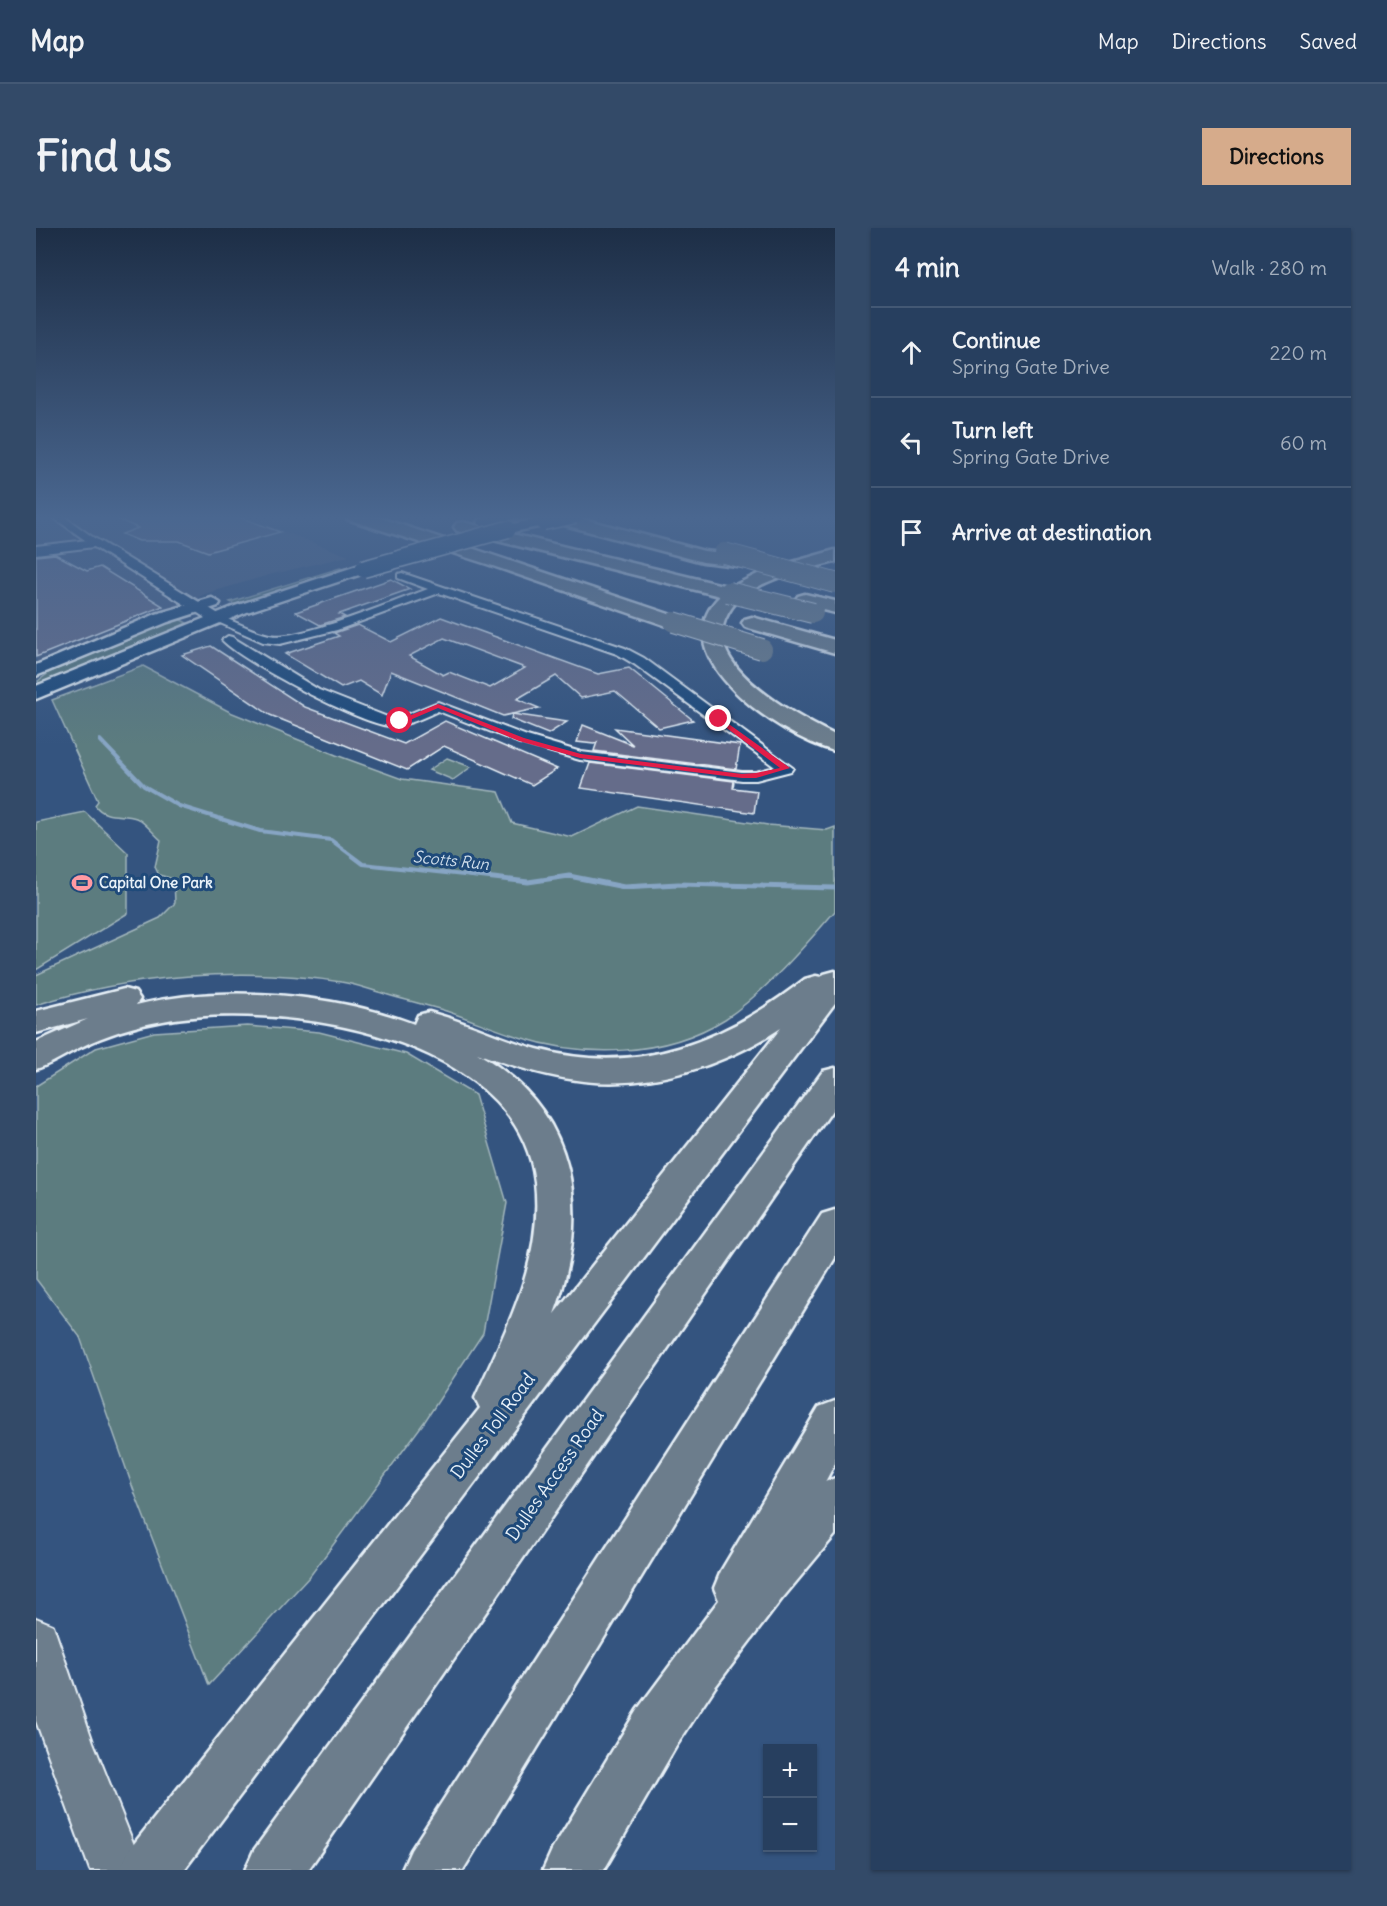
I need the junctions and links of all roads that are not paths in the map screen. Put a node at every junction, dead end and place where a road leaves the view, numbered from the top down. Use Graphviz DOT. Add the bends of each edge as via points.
graph roads {
  1 [pos="172,592"];
  2 [pos="252,592"];
  3 [pos="297,592"];
  4 [pos="431,592"];
  5 [pos="451,592"];
  6 [pos="586,592"];
  7 [pos="649,592"];
  8 [pos="741,592"];
  9 [pos="762,592"];
  10 [pos="763,592"];
  11 [pos="657,594"];
  12 [pos="835,600"];
  13 [pos="810,603"];
  14 [pos="699,607"];
  15 [pos="835,607"];
  16 [pos="198,608"];
  17 [pos="217,619"];
  18 [pos="835,619"];
  19 [pos="262,638"];
  20 [pos="228,640"];
  21 [pos="835,647"];
  22 [pos="248,651"];
  23 [pos="771,651"];
  24 [pos="36,670"];
  25 [pos="36,693"];
  26 [pos="835,729"];
  27 [pos="835,744"];
  28 [pos="835,969"];
  29 [pos="835,981"];
  30 [pos="36,1022"];
  31 [pos="36,1057"];
  32 [pos="835,1080"];
  33 [pos="835,1225"];
  34 [pos="835,1421"];
  35 [pos="453,1478"];
  36 [pos="835,1500"];
  37 [pos="36,1642"];
  38 [pos="656,1730"];
  39 [pos="117,1870"];
  40 [pos="149,1870"];
  41 [pos="274,1870"];
  42 [pos="431,1870"];
  43 [pos="572,1870"];
  1 -- 16 [label="street"];
  2 -- 16 [label="main road"];
  3 -- 17 [label="main road, bridge"];
  4 -- 19 [label="street" via="351,623 289,638"];
  5 -- 22 [label="street" via="621,651 786,768 742,776 580,756 522,739 438,706 403,721 388,722 314,693"];
  6 -- 23 [label="highway, bridge"];
  7 -- 11 [label="highway"];
  8 -- 27 [label="highway" via="723,605 713,626 712,640 728,672 751,695"];
  9 -- 26 [label="highway" via="737,612 732,626 730,643 740,664 777,699"];
  10 -- 13 [label="highway, bridge"];
  12 -- 13 [label="highway"];
  13 -- 15 [label="highway"];
  13 -- 18 [label="highway"];
  14 -- 21 [label="highway"];
  16 -- 17 [label="street"];
  16 -- 24 [label="main road" via="162,618"];
  17 -- 19 [label="street"];
  17 -- 25 [label="main road"];
  19 -- 22 [label="street"];
  20 -- 22 [label="street"];
  28 -- 30 [label="highway" via="784,1012 733,1042 677,1064 615,1071 551,1064 382,1008 288,991 166,993 93,1006"];
  29 -- 35 [label="highway, Dulles Toll Road"];
  31 -- 35 [label="highway" via="95,1028 143,1014 222,1004 282,1006 354,1017 412,1036 467,1061 515,1098 536,1125 550,1161 554,1203 551,1247 536,1308 521,1346 489,1415"];
  32 -- 41 [label="highway, Dulles Access Road"];
  33 -- 42 [label="highway"];
  34 -- 38 [label="highway"];
  35 -- 40 [label="highway, Dulles Toll Road"];
  36 -- 38 [label="highway" via="731,1623"];
  37 -- 39 [label="main road" via="68,1742"];
  38 -- 43 [label="highway"];
}
